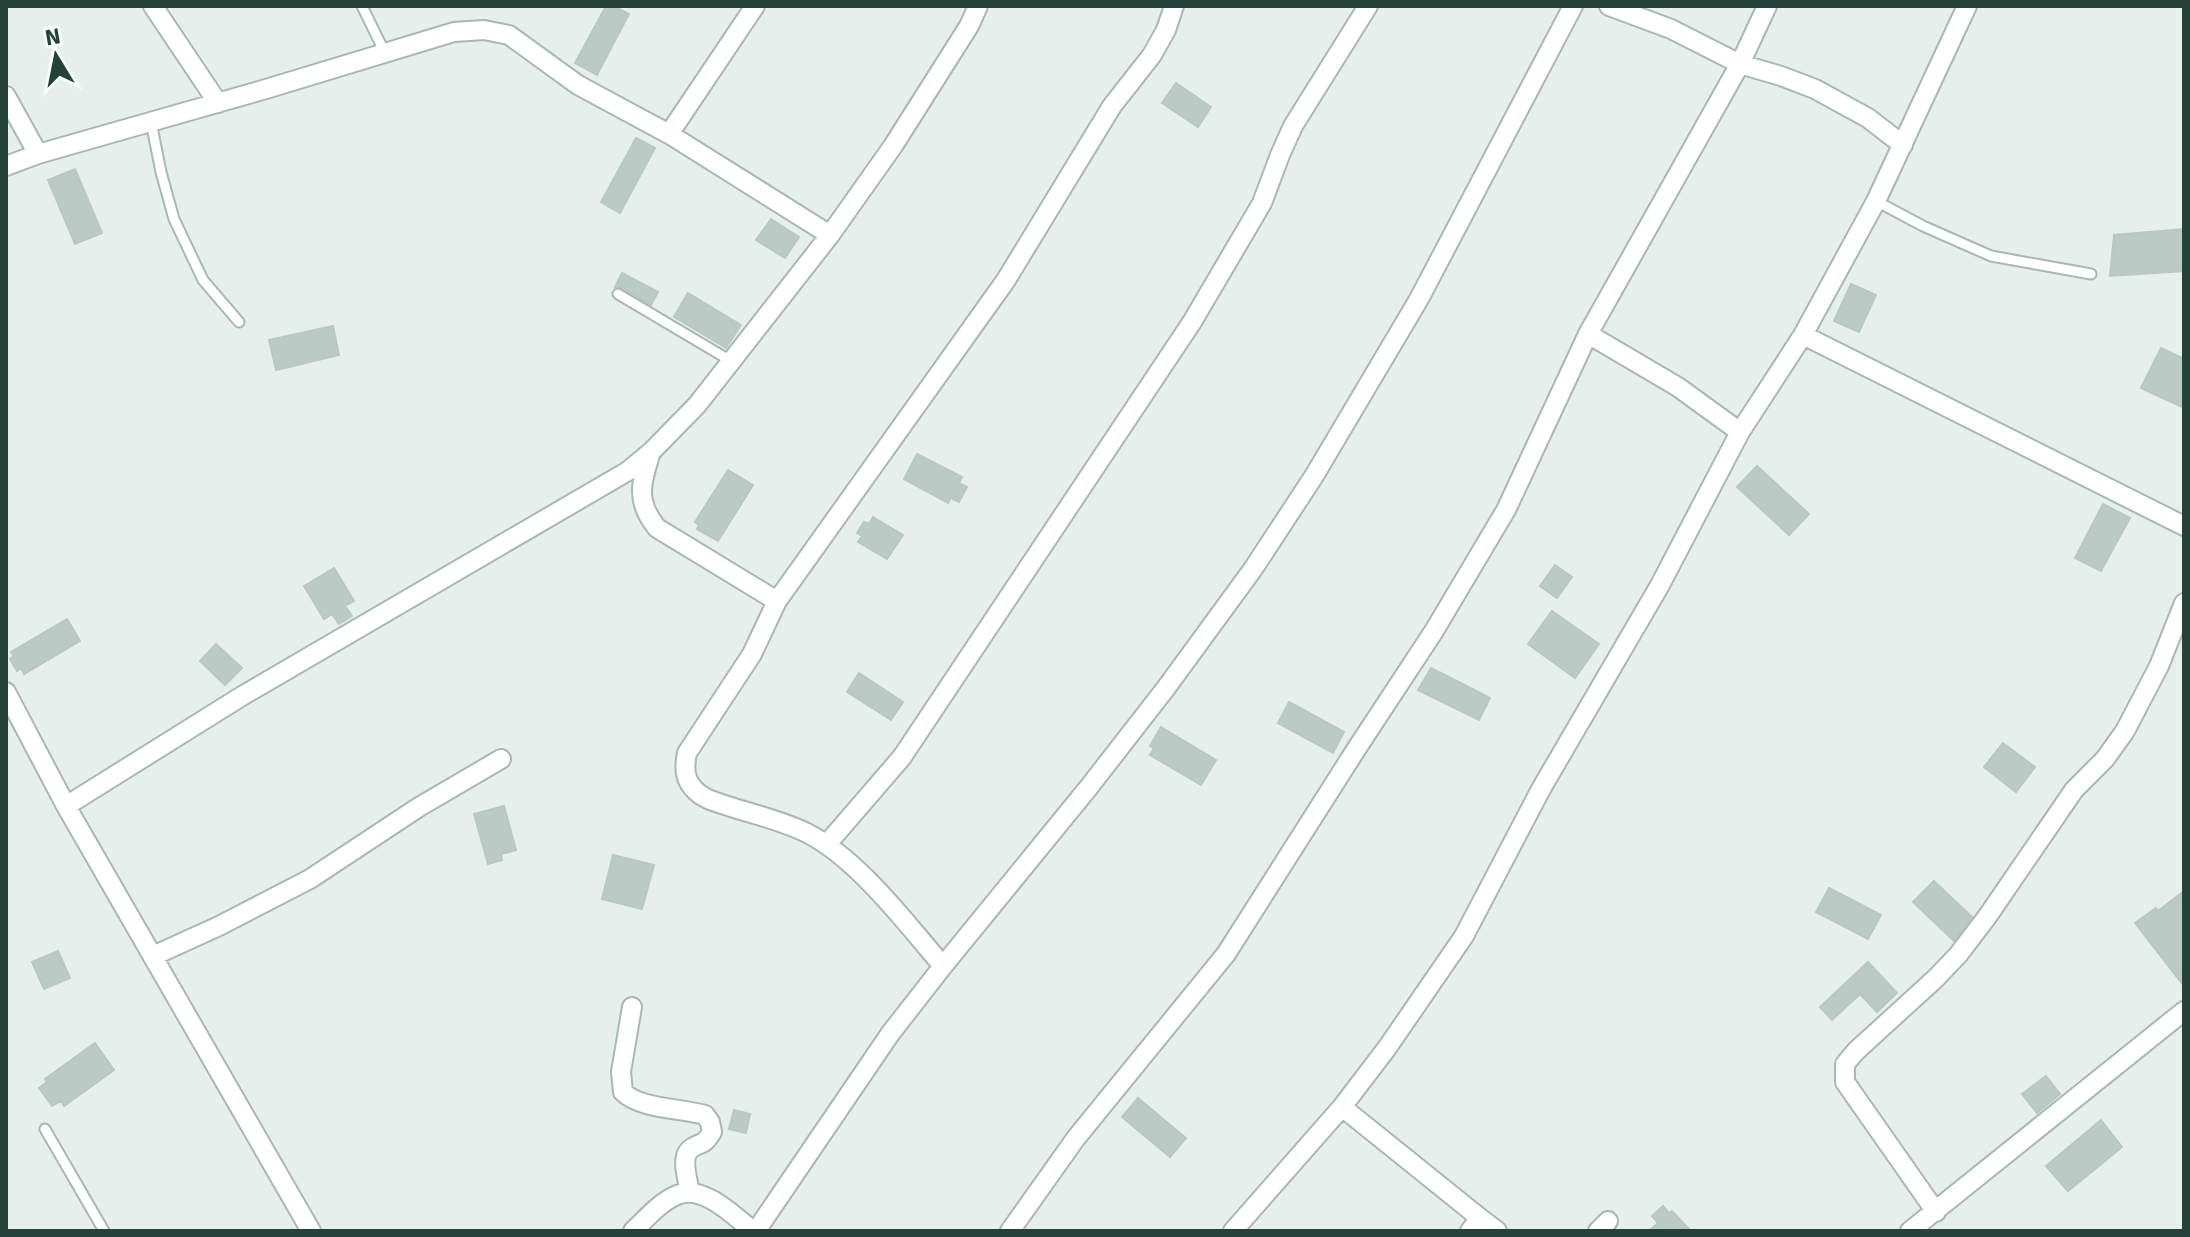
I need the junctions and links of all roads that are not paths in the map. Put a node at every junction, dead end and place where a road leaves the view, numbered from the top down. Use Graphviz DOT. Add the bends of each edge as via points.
graph roads {
  1 [pos="153,6"];
  2 [pos="362,6"];
  3 [pos="755,6"];
  4 [pos="978,6"];
  5 [pos="1174,6"];
  6 [pos="1368,6"];
  7 [pos="1573,6"];
  8 [pos="1609,6"];
  9 [pos="1767,6"];
  10 [pos="1967,6"];
  11 [pos="385,53"];
  12 [pos="1740,64"];
  13 [pos="6,96"];
  14 [pos="218,103"];
  15 [pos="151,122"];
  16 [pos="669,134"];
  17 [pos="1903,145"];
  18 [pos="38,154"];
  19 [pos="6,166"];
  20 [pos="1876,201"];
  21 [pos="830,235"];
  22 [pos="2091,274"];
  23 [pos="618,294"];
  24 [pos="239,322"];
  25 [pos="1588,334"];
  26 [pos="1803,335"];
  27 [pos="731,361"];
  28 [pos="1740,432"];
  29 [pos="651,452"];
  30 [pos="2184,526"];
  31 [pos="777,601"];
  32 [pos="2184,603"];
  33 [pos="6,692"];
  34 [pos="501,759"];
  35 [pos="66,806"];
  36 [pos="827,844"];
  37 [pos="153,956"];
  38 [pos="943,966"];
  39 [pos="632,1007"];
  40 [pos="2184,1011"];
  41 [pos="1342,1107"];
  42 [pos="45,1129"];
  43 [pos="690,1192"];
  44 [pos="1936,1212"];
  45 [pos="1475,1224"];
  46 [pos="104,1231"];
  47 [pos="311,1231"];
  48 [pos="633,1231"];
  49 [pos="755,1231"];
  50 [pos="1010,1231"];
  51 [pos="1233,1231"];
  52 [pos="1497,1231"];
  53 [pos="1910,1231"];
  1 -- 14 [label="street"];
  2 -- 11 [label="lane"];
  3 -- 16 [label="street"];
  4 -- 21 [label="street" via="893,146"];
  5 -- 31 [label="street" via="1152,55 1112,106 1006,280"];
  6 -- 36 [label="street" via="1293,126 1262,203 1192,322 902,757"];
  7 -- 38 [label="street" via="1419,299 1288,516 1156,700"];
  8 -- 12 [label="street" via="1671,29"];
  9 -- 12 [label="street"];
  10 -- 17 [label="street"];
  11 -- 14 [label="street"];
  11 -- 16 [label="street" via="454,32 509,35 578,85"];
  12 -- 17 [label="street" via="1815,89"];
  12 -- 25 [label="street"];
  13 -- 18 [label="street"];
  14 -- 15 [label="street"];
  15 -- 18 [label="street"];
  15 -- 24 [label="lane" via="174,219 203,280"];
  16 -- 21 [label="street"];
  17 -- 20 [label="street"];
  18 -- 19 [label="street"];
  20 -- 22 [label="lane" via="1991,256"];
  20 -- 26 [label="street"];
  21 -- 27 [label="street"];
  23 -- 27 [label="lane"];
  25 -- 28 [label="street" via="1678,387"];
  25 -- 50 [label="street" via="1506,510 1226,954 1076,1138"];
  26 -- 28 [label="street"];
  26 -- 30 [label="street"];
  27 -- 29 [label="street"];
  28 -- 41 [label="street" via="1464,936"];
  29 -- 31 [label="street" via="642,497 657,528"];
  29 -- 35 [label="street" via="628,471 242,696"];
  31 -- 36 [label="street" via="752,654 687,753 687,781 698,794"];
  32 -- 44 [label="street" via="2159,666 2105,759 2074,790 1958,955 1845,1064 1845,1082"];
  33 -- 35 [label="street"];
  34 -- 37 [label="street" via="310,879"];
  35 -- 37 [label="street"];
  36 -- 38 [label="street"];
  37 -- 47 [label="street"];
  38 -- 49 [label="street"];
  39 -- 43 [label="street" via="621,1072 623,1092 640,1102 705,1115 710,1122 712,1132 705,1143 687,1153"];
  40 -- 44 [label="street"];
  41 -- 45 [label="street"];
  41 -- 51 [label="street"];
  42 -- 46 [label="lane"];
  43 -- 48 [label="street" via="663,1204"];
  43 -- 49 [label="street"];
  44 -- 53 [label="street"];
  45 -- 52 [label="street"];
}
